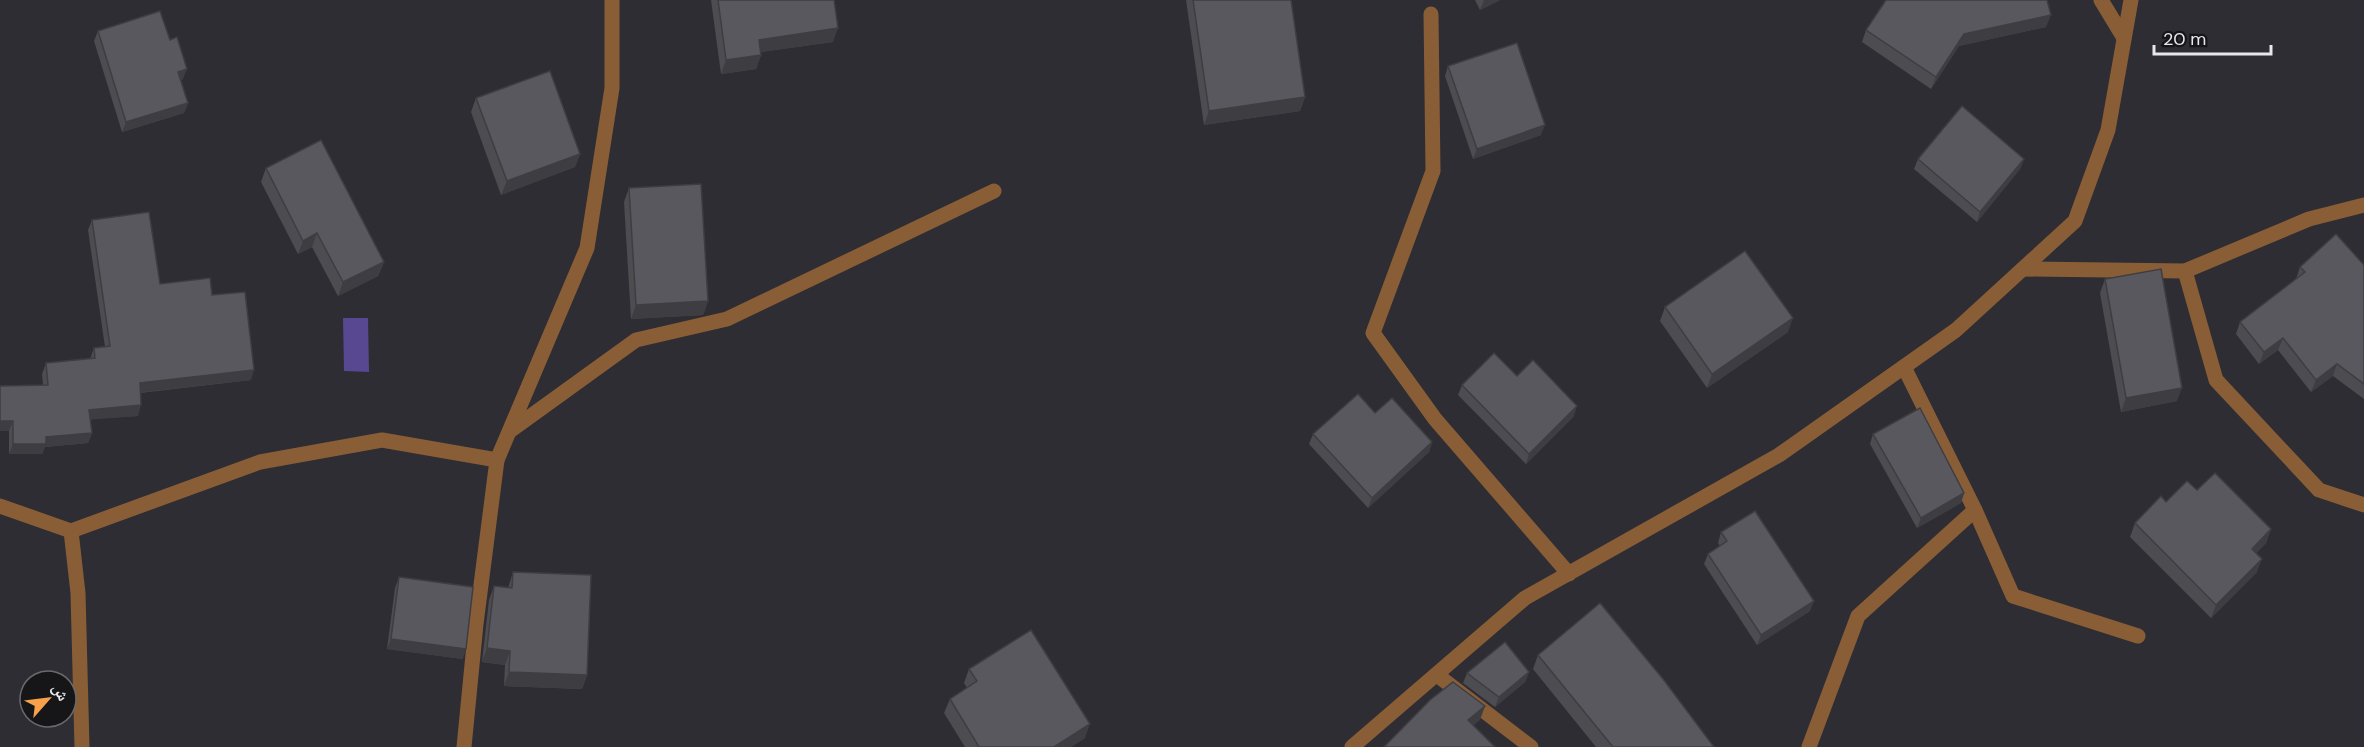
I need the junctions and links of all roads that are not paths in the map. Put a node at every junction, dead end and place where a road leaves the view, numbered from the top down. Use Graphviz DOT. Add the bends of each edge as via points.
graph roads {
  1 [pos="612,0"];
  2 [pos="2101,0"];
  3 [pos="2131,0"];
  4 [pos="1431,14"];
  5 [pos="2124,38"];
  6 [pos="994,191"];
  7 [pos="2364,205"];
  8 [pos="2023,269"];
  9 [pos="2186,271"];
  10 [pos="1904,367"];
  11 [pos="510,431"];
  12 [pos="497,460"];
  13 [pos="2364,505"];
  14 [pos="0,506"];
  15 [pos="1975,510"];
  16 [pos="71,531"];
  17 [pos="1569,574"];
  18 [pos="2138,636"];
  19 [pos="1437,675"];
  20 [pos="82,747"];
  21 [pos="464,747"];
  22 [pos="1352,747"];
  23 [pos="1531,747"];
  24 [pos="1809,747"];
  1 -- 11 [label="street" via="612,88 587,248"];
  2 -- 5 [label="street"];
  3 -- 5 [label="street"];
  4 -- 17 [label="street" via="1433,171 1373,333 1435,419"];
  5 -- 8 [label="street" via="2108,130 2075,221"];
  6 -- 11 [label="street" via="727,319 636,340"];
  7 -- 9 [label="street" via="2309,219"];
  8 -- 9 [label="street"];
  8 -- 10 [label="street" via="1956,330"];
  9 -- 13 [label="street" via="2216,380 2319,490"];
  10 -- 15 [label="street"];
  10 -- 17 [label="street" via="1779,455"];
  11 -- 12 [label="street"];
  12 -- 16 [label="street" via="382,441 260,462"];
  12 -- 21 [label="street"];
  14 -- 16 [label="street"];
  15 -- 18 [label="street" via="2013,596"];
  15 -- 24 [label="street" via="1858,616"];
  16 -- 20 [label="street" via="78,593"];
  17 -- 19 [label="street" via="1525,598"];
  19 -- 22 [label="street"];
  19 -- 23 [label="street"];
}
